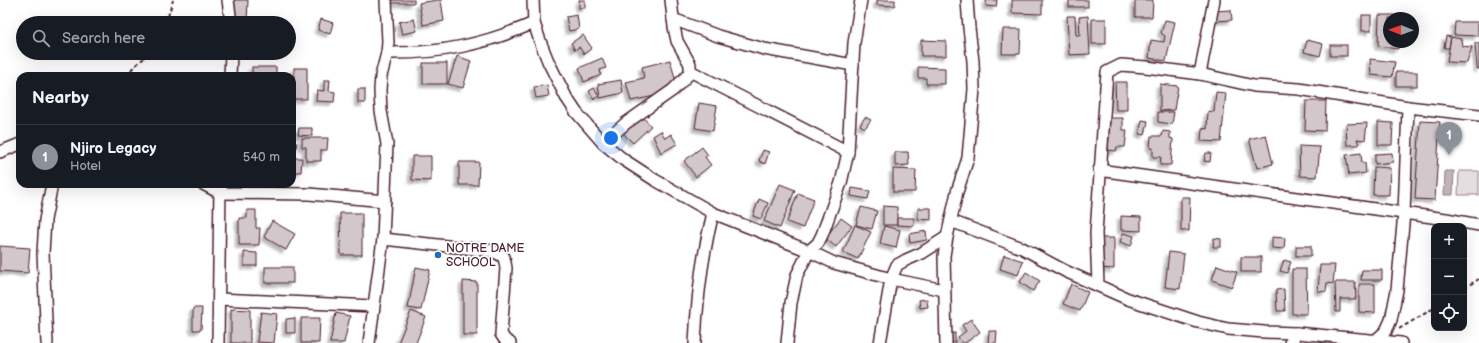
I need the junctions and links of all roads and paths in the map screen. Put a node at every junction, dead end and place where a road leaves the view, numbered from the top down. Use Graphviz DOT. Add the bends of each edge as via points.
graph roads {
  1 [pos="173,0"];
  2 [pos="228,0"];
  3 [pos="386,0"];
  4 [pos="533,0"];
  5 [pos="671,0"];
  6 [pos="862,0"];
  7 [pos="967,0"];
  8 [pos="1214,0"];
  9 [pos="168,16"];
  10 [pos="231,16"];
  11 [pos="673,19"];
  12 [pos="534,23"];
  13 [pos="387,53"];
  14 [pos="141,60"];
  15 [pos="231,60"];
  16 [pos="852,65"];
  17 [pos="690,71"];
  18 [pos="129,72"];
  19 [pos="230,72"];
  20 [pos="1200,74"];
  21 [pos="1408,107"];
  22 [pos="1479,115"];
  23 [pos="603,143"];
  24 [pos="16,146"];
  25 [pos="0,152"];
  26 [pos="848,152"];
  27 [pos="1099,170"];
  28 [pos="51,188"];
  29 [pos="220,188"];
  30 [pos="385,201"];
  31 [pos="713,213"];
  32 [pos="1404,213"];
  33 [pos="951,221"];
  34 [pos="1479,225"];
  35 [pos="946,237"];
  36 [pos="383,238"];
  37 [pos="809,251"];
  38 [pos="891,279"];
  39 [pos="1479,279"];
  40 [pos="1098,284"];
  41 [pos="1467,286"];
  42 [pos="944,290"];
  43 [pos="219,299"];
  44 [pos="373,306"];
  45 [pos="1431,310"];
  46 [pos="1396,331"];
  47 [pos="1297,333"];
  48 [pos="1376,340"];
  49 [pos="47,343"];
  50 [pos="218,343"];
  51 [pos="369,343"];
  52 [pos="510,343"];
  53 [pos="695,343"];
  54 [pos="787,343"];
  55 [pos="880,343"];
  56 [pos="946,343"];
  57 [pos="1290,343"];
  58 [pos="1401,343"];
  1 -- 9 [label="path"];
  2 -- 10 [label="street"];
  3 -- 13 [label="street"];
  4 -- 12 [label="street"];
  5 -- 11 [label="street"];
  6 -- 16 [label="street"];
  7 -- 33 [label="street" via="974,89 968,158"];
  8 -- 20 [label="street"];
  11 -- 16 [label="street" via="750,45"];
  11 -- 17 [label="street" via="678,41 690,64"];
  12 -- 13 [label="street" via="490,40 456,48"];
  12 -- 23 [label="street" via="548,61 566,97"];
  13 -- 30 [label="street" via="380,90 387,144"];
  14 -- 18 [label="path"];
  15 -- 19 [label="street"];
  16 -- 26 [label="street"];
  17 -- 23 [label="street" via="673,90 626,123"];
  17 -- 26 [label="street"];
  20 -- 21 [label="street" via="1254,86 1299,89"];
  20 -- 27 [label="street" via="1121,65 1107,72"];
  21 -- 22 [label="street"];
  21 -- 32 [label="street"];
  23 -- 31 [label="street" via="655,180"];
  24 -- 25 [label="street"];
  26 -- 37 [label="street" via="841,183 824,229 818,243"];
  27 -- 32 [label="street"];
  27 -- 40 [label="street" via="1096,233"];
  28 -- 49 [label="street" via="45,220 43,253"];
  29 -- 30 [label="street"];
  29 -- 43 [label="street"];
  30 -- 36 [label="street"];
  31 -- 37 [label="street"];
  31 -- 53 [label="street" via="696,307"];
  32 -- 34 [label="street"];
  32 -- 48 [label="street" via="1394,308 1386,331"];
  33 -- 35 [label="street"];
  33 -- 40 [label="street" via="1022,248 1065,271"];
  35 -- 38 [label="street" via="897,265"];
  35 -- 42 [label="street"];
  36 -- 44 [label="street"];
  36 -- 52 [label="street" via="493,251 504,257 506,268 501,334"];
  37 -- 38 [label="street" via="834,263"];
  37 -- 54 [label="street" via="797,275"];
  38 -- 42 [label="street"];
  38 -- 55 [label="street"];
  39 -- 41 [label="path"];
  40 -- 47 [label="street" via="1128,298 1198,322 1228,328"];
  42 -- 56 [label="street"];
  43 -- 44 [label="street"];
  43 -- 50 [label="street"];
  44 -- 51 [label="street"];
  45 -- 46 [label="path"];
  47 -- 48 [label="street"];
  47 -- 57 [label="street"];
  48 -- 58 [label="street"];
}
